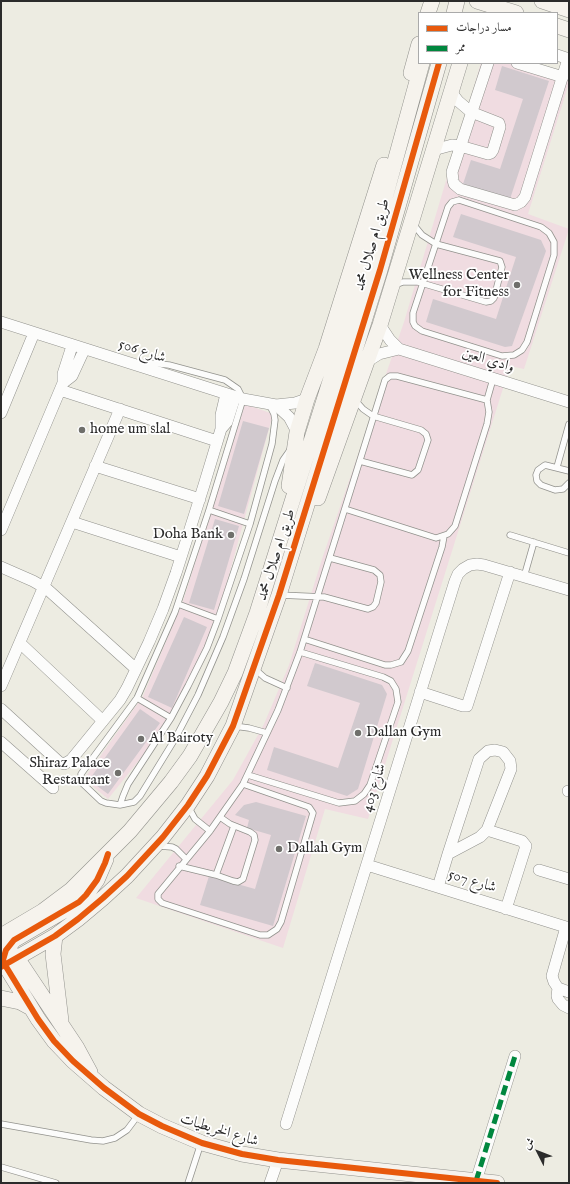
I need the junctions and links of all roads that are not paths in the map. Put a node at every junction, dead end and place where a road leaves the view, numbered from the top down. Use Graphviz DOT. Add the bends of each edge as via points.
graph roads {
  1 [pos="432,1"];
  2 [pos="439,1"];
  3 [pos="457,1"];
  4 [pos="476,1"];
  5 [pos="542,1"];
  6 [pos="569,10"];
  7 [pos="428,12"];
  8 [pos="435,12"];
  9 [pos="454,12"];
  10 [pos="472,12"];
  11 [pos="509,12"];
  12 [pos="558,26"];
  13 [pos="569,30"];
  14 [pos="418,47"];
  15 [pos="558,55"];
  16 [pos="569,59"];
  17 [pos="422,64"];
  18 [pos="439,64"];
  19 [pos="460,64"];
  20 [pos="488,64"];
  21 [pos="520,64"];
  22 [pos="562,77"];
  23 [pos="451,92"];
  24 [pos="471,112"];
  25 [pos="460,146"];
  26 [pos="432,153"];
  27 [pos="412,221"];
  28 [pos="436,244"];
  29 [pos="373,268"];
  30 [pos="423,283"];
  31 [pos="392,287"];
  32 [pos="1,322"];
  33 [pos="380,324"];
  34 [pos="34,333"];
  35 [pos="72,346"];
  36 [pos="399,349"];
  37 [pos="84,350"];
  38 [pos="368,361"];
  39 [pos="132,364"];
  40 [pos="494,379"];
  41 [pos="62,387"];
  42 [pos="235,397"];
  43 [pos="307,399"];
  44 [pos="354,399"];
  45 [pos="487,400"];
  46 [pos="569,402"];
  47 [pos="272,405"];
  48 [pos="120,409"];
  49 [pos="1,412"];
  50 [pos="374,416"];
  51 [pos="569,424"];
  52 [pos="296,437"];
  53 [pos="217,440"];
  54 [pos="360,461"];
  55 [pos="95,466"];
  56 [pos="557,467"];
  57 [pos="569,471"];
  58 [pos="569,483"];
  59 [pos="200,499"];
  60 [pos="344,509"];
  61 [pos="209,510"];
  62 [pos="295,519"];
  63 [pos="72,522"];
  64 [pos="250,524"];
  65 [pos="1,530"];
  66 [pos="444,536"];
  67 [pos="510,536"];
  68 [pos="534,542"];
  69 [pos="569,553"];
  70 [pos="181,557"];
  71 [pos="330,558"];
  72 [pos="1,567"];
  73 [pos="510,572"];
  74 [pos="524,577"];
  75 [pos="43,586"];
  76 [pos="569,590"];
  77 [pos="279,595"];
  78 [pos="318,596"];
  79 [pos="178,604"];
  80 [pos="218,619"];
  81 [pos="304,639"];
  82 [pos="20,643"];
  83 [pos="300,652"];
  84 [pos="254,668"];
  85 [pos="136,669"];
  86 [pos="1,686"];
  87 [pos="287,688"];
  88 [pos="420,692"];
  89 [pos="137,698"];
  90 [pos="1,709"];
  91 [pos="172,718"];
  92 [pos="103,721"];
  93 [pos="233,726"];
  94 [pos="267,733"];
  95 [pos="1,742"];
  96 [pos="248,775"];
  97 [pos="243,784"];
  98 [pos="53,788"];
  99 [pos="120,805"];
  100 [pos="188,805"];
  101 [pos="220,817"];
  102 [pos="234,826"];
  103 [pos="487,830"];
  104 [pos="210,831"];
  105 [pos="153,847"];
  106 [pos="448,854"];
  107 [pos="186,859"];
  108 [pos="367,865"];
  109 [pos="179,866"];
  110 [pos="539,870"];
  111 [pos="216,875"];
  112 [pos="569,877"];
  113 [pos="438,887"];
  114 [pos="506,909"];
  115 [pos="567,928"];
  116 [pos="55,936"];
  117 [pos="5,954"];
  118 [pos="558,988"];
  119 [pos="569,992"];
  120 [pos="1,998"];
  121 [pos="31,1008"];
  122 [pos="569,1008"];
  123 [pos="62,1024"];
  124 [pos="515,1056"];
  125 [pos="93,1078"];
  126 [pos="139,1114"];
  127 [pos="1,1124"];
  128 [pos="286,1124"];
  129 [pos="202,1143"];
  130 [pos="278,1160"];
  131 [pos="1,1167"];
  132 [pos="433,1179"];
  133 [pos="476,1181"];
  134 [pos="56,1183"];
  135 [pos="188,1183"];
  136 [pos="270,1183"];
  137 [pos="497,1183"];
  1 -- 7 [label="street"];
  2 -- 8 [label="street"];
  3 -- 9 [label="street"];
  4 -- 10 [label="street"];
  4 -- 11 [label="street"];
  5 -- 6 [label="street"];
  12 -- 13 [label="street"];
  14 -- 43 [label="street" via="362,235 326,349"];
  15 -- 16 [label="street"];
  16 -- 22 [label="street"];
  17 -- 29 [label="street, طريق ام صلال محمد"];
  18 -- 29 [label="street, طريق ام صلال محمد"];
  19 -- 23 [label="street"];
  20 -- 24 [label="street"];
  21 -- 22 [label="street"];
  22 -- 25 [label="street" via="525,197 521,202 512,206 457,187 452,172"];
  23 -- 24 [label="street"];
  23 -- 26 [label="street"];
  24 -- 25 [label="street"];
  24 -- 25 [label="street" via="499,123 493,152 488,154"];
  25 -- 26 [label="street" via="445,146"];
  26 -- 27 [label="street"];
  27 -- 28 [label="lane" via="422,235"];
  27 -- 31 [label="street"];
  28 -- 30 [label="lane"];
  28 -- 30 [label="lane" via="500,261 502,267 494,298 486,302"];
  28 -- 30 [label="lane" via="448,207 452,202 459,200 541,227 549,233 554,242 554,255 525,346 514,355 502,356 418,329 413,318"];
  29 -- 62 [label="street, طريق ام صلال محمد"];
  30 -- 31 [label="lane" via="403,282"];
  31 -- 33 [label="street"];
  32 -- 34 [label="street, شارع 506"];
  33 -- 36 [label="street"];
  33 -- 38 [label="street"];
  34 -- 35 [label="street, شارع 506"];
  34 -- 49 [label="street"];
  35 -- 37 [label="street, شارع 506"];
  35 -- 41 [label="street" via="63,374"];
  36 -- 38 [label="street" via="386,351"];
  36 -- 40 [label="street, وادي العين"];
  37 -- 39 [label="street, شارع 506"];
  37 -- 41 [label="street" via="72,376"];
  38 -- 44 [label="street"];
  39 -- 42 [label="street, شارع 506"];
  39 -- 42 [label="lane" via="150,362 169,365 225,380 238,389"];
  40 -- 45 [label="lane"];
  40 -- 46 [label="street, وادي العين"];
  41 -- 48 [label="street"];
  41 -- 65 [label="street"];
  42 -- 47 [label="street, شارع 506"];
  42 -- 53 [label="street" via="220,414 221,430"];
  42 -- 61 [label="lane"];
  43 -- 47 [label="street, شارع 506"];
  43 -- 52 [label="street"];
  44 -- 50 [label="lane"];
  44 -- 62 [label="street" via="321,492 313,507"];
  45 -- 50 [label="lane" via="390,376 384,383"];
  45 -- 66 [label="lane" via="487,424 455,526"];
  47 -- 52 [label="street" via="289,417"];
  47 -- 64 [label="lane" via="274,432"];
  48 -- 53 [label="street"];
  48 -- 55 [label="street"];
  50 -- 54 [label="lane"];
  50 -- 54 [label="lane" via="421,430 427,437 427,444 418,470 412,475"];
  51 -- 56 [label="lane"];
  52 -- 62 [label="street" via="288,493"];
  52 -- 99 [label="lane" via="278,470 234,609 198,695 140,796 131,804"];
  53 -- 59 [label="street"];
  54 -- 60 [label="lane"];
  55 -- 59 [label="street"];
  55 -- 63 [label="street"];
  56 -- 57 [label="lane"];
  56 -- 58 [label="lane" via="540,467 536,475 539,483 558,490 566,488"];
  59 -- 70 [label="street"];
  60 -- 66 [label="lane" via="436,538"];
  60 -- 71 [label="lane"];
  61 -- 64 [label="lane"];
  61 -- 79 [label="lane"];
  62 -- 77 [label="street, طريق ام صلال محمد"];
  62 -- 117 [label="street, طريق ام صلال محمد" via="221,702 190,756 151,807 108,854 66,894 43,911"];
  63 -- 70 [label="street"];
  63 -- 75 [label="street"];
  64 -- 80 [label="lane"];
  66 -- 81 [label="lane" via="408,652 401,662 386,665"];
  67 -- 68 [label="lane"];
  68 -- 69 [label="lane"];
  68 -- 74 [label="lane"];
  70 -- 85 [label="street" via="164,609"];
  71 -- 78 [label="lane"];
  71 -- 78 [label="lane" via="378,572 382,582 376,603 368,609"];
  72 -- 75 [label="street"];
  73 -- 74 [label="street, شارع 403"];
  73 -- 88 [label="street, شارع 403" via="477,564 470,565 458,574"];
  73 -- 88 [label="street" via="467,706"];
  74 -- 76 [label="street, شارع 403"];
  75 -- 82 [label="street"];
  75 -- 85 [label="street"];
  77 -- 78 [label="lane"];
  77 -- 84 [label="street, طريق ام صلال محمد"];
  78 -- 81 [label="lane"];
  79 -- 80 [label="lane"];
  79 -- 89 [label="lane"];
  80 -- 91 [label="lane" via="204,655"];
  81 -- 83 [label="lane"];
  82 -- 86 [label="street"];
  82 -- 92 [label="street"];
  83 -- 87 [label="lane"];
  83 -- 96 [label="lane" via="383,677 391,681 396,689 398,702 370,785 360,798 340,803"];
  84 -- 87 [label="lane" via="265,678"];
  84 -- 93 [label="street, طريق ام صلال محمد"];
  85 -- 92 [label="street" via="120,700"];
  87 -- 94 [label="lane"];
  88 -- 108 [label="street, شارع 403"];
  89 -- 91 [label="lane"];
  89 -- 99 [label="lane" via="81,774 80,779 96,797 106,803"];
  90 -- 92 [label="street" via="64,764 71,760"];
  91 -- 99 [label="lane" via="128,784"];
  93 -- 94 [label="lane"];
  93 -- 100 [label="street, طريق ام صلال محمد" via="207,776"];
  94 -- 96 [label="lane"];
  95 -- 98 [label="street"];
  96 -- 97 [label="lane"];
  97 -- 101 [label="lane"];
  97 -- 109 [label="lane" via="306,806 313,814 277,929 268,935 260,935 160,901 157,897 159,891"];
  100 -- 104 [label="lane" via="192,816"];
  100 -- 105 [label="street, طريق ام صلال محمد"];
  101 -- 102 [label="lane"];
  101 -- 104 [label="lane"];
  102 -- 111 [label="lane"];
  102 -- 111 [label="lane" via="252,833 255,838 244,876 236,882"];
  103 -- 106 [label="street" via="480,837"];
  103 -- 106 [label="street" via="511,768 506,754 495,750 488,751 479,759"];
  103 -- 114 [label="street" via="522,841 526,846"];
  104 -- 107 [label="lane"];
  105 -- 107 [label="lane" via="172,847"];
  105 -- 116 [label="street, طريق ام صلال محمد" via="128,876"];
  106 -- 113 [label="street"];
  107 -- 109 [label="lane"];
  108 -- 113 [label="street, شارع 507"];
  108 -- 128 [label="street, شارع 403"];
  109 -- 111 [label="lane"];
  110 -- 112 [label="street"];
  113 -- 114 [label="street, شارع 507"];
  114 -- 115 [label="street, شارع 507"];
  115 -- 118 [label="street" via="552,973 552,979"];
  116 -- 117 [label="street, طريق ام صلال محمد"];
  116 -- 123 [label="street" via="53,954"];
  117 -- 121 [label="street, شارع الخريطيات"];
  117 -- 123 [label="street, شارع الخريطيات"];
  118 -- 119 [label="street"];
  118 -- 122 [label="street" via="558,1000"];
  120 -- 121 [label="street" via="20,1002"];
  121 -- 125 [label="street, شارع الخريطيات" via="54,1041"];
  123 -- 125 [label="street, شارع الخريطيات"];
  124 -- 133 [label="street"];
  125 -- 126 [label="street, شارع الخريطيات"];
  126 -- 127 [label="lane" via="121,1134 103,1141"];
  126 -- 129 [label="street, شارع الخريطيات"];
  129 -- 130 [label="street, شارع الخريطيات" via="242,1154"];
  129 -- 135 [label="lane"];
  130 -- 132 [label="street, شارع الخريطيات"];
  130 -- 136 [label="street"];
  131 -- 134 [label="lane"];
  132 -- 133 [label="street, شارع الخريطيات"];
  133 -- 137 [label="street, شارع الخريطيات"];
}
